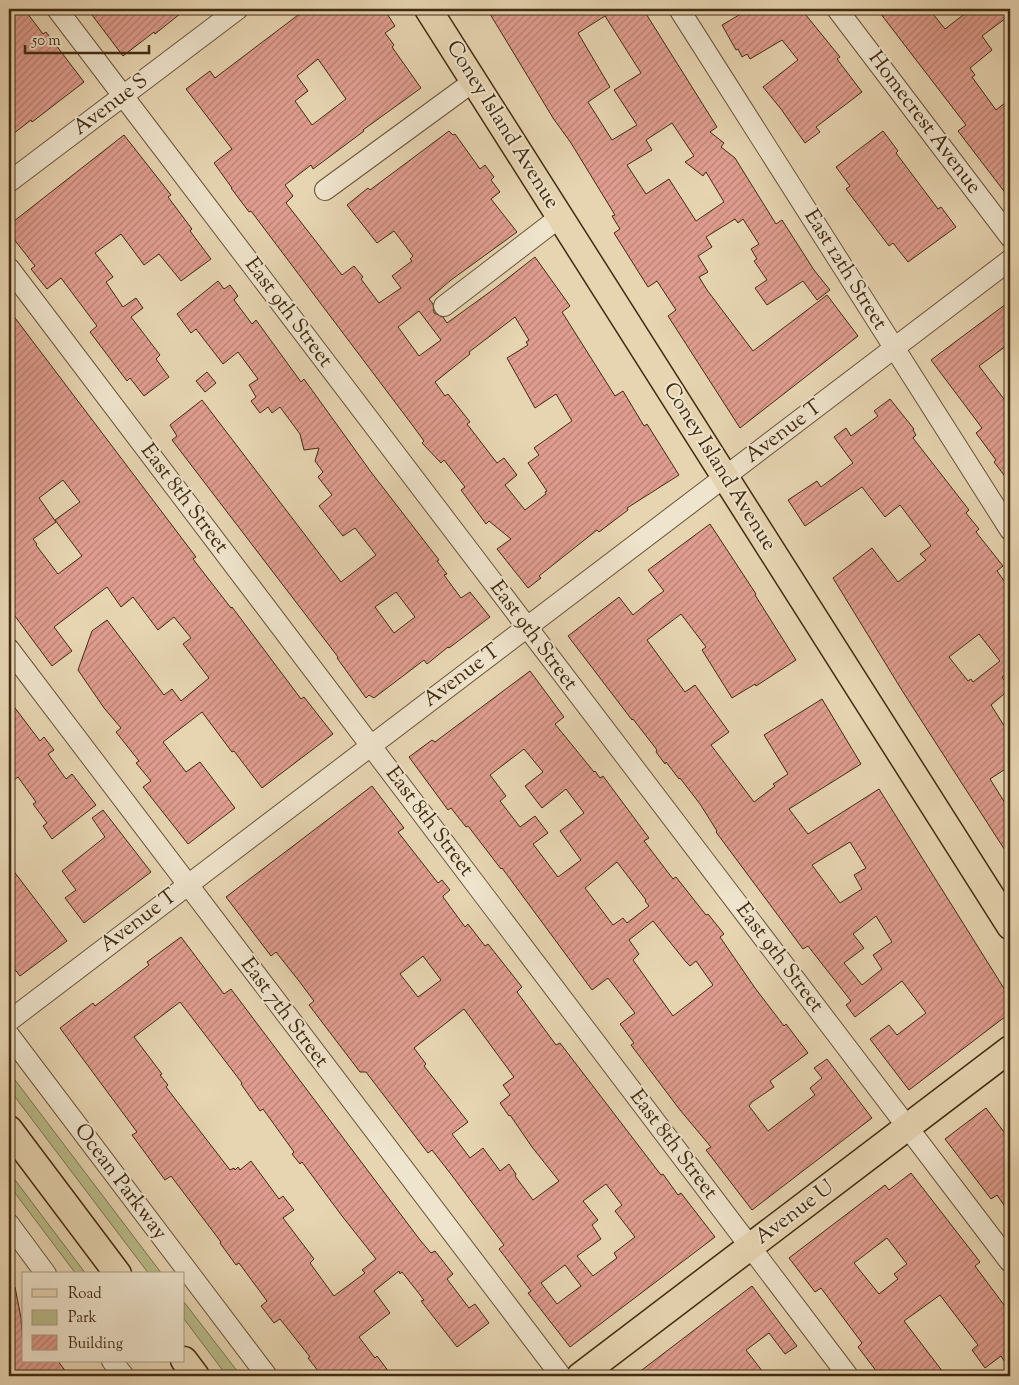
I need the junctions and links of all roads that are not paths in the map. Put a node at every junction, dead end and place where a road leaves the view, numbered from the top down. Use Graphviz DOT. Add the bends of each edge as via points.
graph roads {
  1 [pos="57,9"];
  2 [pos="238,9"];
  3 [pos="428,9"];
  4 [pos="679,9"];
  5 [pos="837,9"];
  6 [pos="474,81"];
  7 [pos="123,96"];
  8 [pos="9,182"];
  9 [pos="325,190"];
  10 [pos="560,217"];
  11 [pos="1010,237"];
  12 [pos="1010,260"];
  13 [pos="9,268"];
  14 [pos="444,306"];
  15 [pos="894,348"];
  16 [pos="725,476"];
  17 [pos="1010,530"];
  18 [pos="527,627"];
  19 [pos="9,649"];
  20 [pos="371,746"];
  21 [pos="187,885"];
  22 [pos="1010,926"];
  23 [pos="9,1021"];
  24 [pos="9,1035"];
  25 [pos="1010,1049"];
  26 [pos="908,1127"];
  27 [pos="9,1129"];
  28 [pos="9,1224"];
  29 [pos="750,1247"];
  30 [pos="1010,1262"];
  31 [pos="45,1272"];
  32 [pos="116,1272"];
  33 [pos="185,1361"];
  34 [pos="113,1362"];
  35 [pos="124,1376"];
  36 [pos="196,1376"];
  37 [pos="267,1376"];
  38 [pos="561,1376"];
  39 [pos="580,1376"];
  40 [pos="848,1376"];
  1 -- 7 [label="street, East 9th Street"];
  2 -- 7 [label="street, Avenue S"];
  3 -- 6 [label="main road, Coney Island Avenue"];
  4 -- 15 [label="street, East 12th Street"];
  5 -- 11 [label="street, Homecrest Avenue"];
  6 -- 9 [label="street"];
  6 -- 10 [label="main road, Coney Island Avenue"];
  7 -- 8 [label="street, Avenue S"];
  7 -- 18 [label="street, East 9th Street"];
  10 -- 14 [label="street"];
  10 -- 16 [label="main road, Coney Island Avenue"];
  12 -- 15 [label="street, Avenue T"];
  13 -- 20 [label="street, East 8th Street"];
  15 -- 16 [label="street, Avenue T"];
  15 -- 17 [label="street, East 12th Street"];
  16 -- 18 [label="street, Avenue T"];
  16 -- 22 [label="main road, Coney Island Avenue"];
  18 -- 20 [label="street, Avenue T"];
  18 -- 26 [label="street, East 9th Street"];
  19 -- 21 [label="street, East 7th Street"];
  20 -- 21 [label="street, Avenue T"];
  20 -- 29 [label="street, East 8th Street"];
  21 -- 23 [label="street, Avenue T"];
  21 -- 38 [label="street, East 7th Street"];
  24 -- 37 [label="street, Ocean Parkway"];
  25 -- 26 [label="main road, Avenue U"];
  26 -- 29 [label="main road, Avenue U"];
  26 -- 30 [label="street, East 9th Street"];
  27 -- 32 [label="main road"];
  28 -- 31 [label="street"];
  29 -- 39 [label="main road, Avenue U"];
  29 -- 40 [label="street, East 8th Street"];
  33 -- 36 [label="main road"];
  34 -- 35 [label="street"];
}
